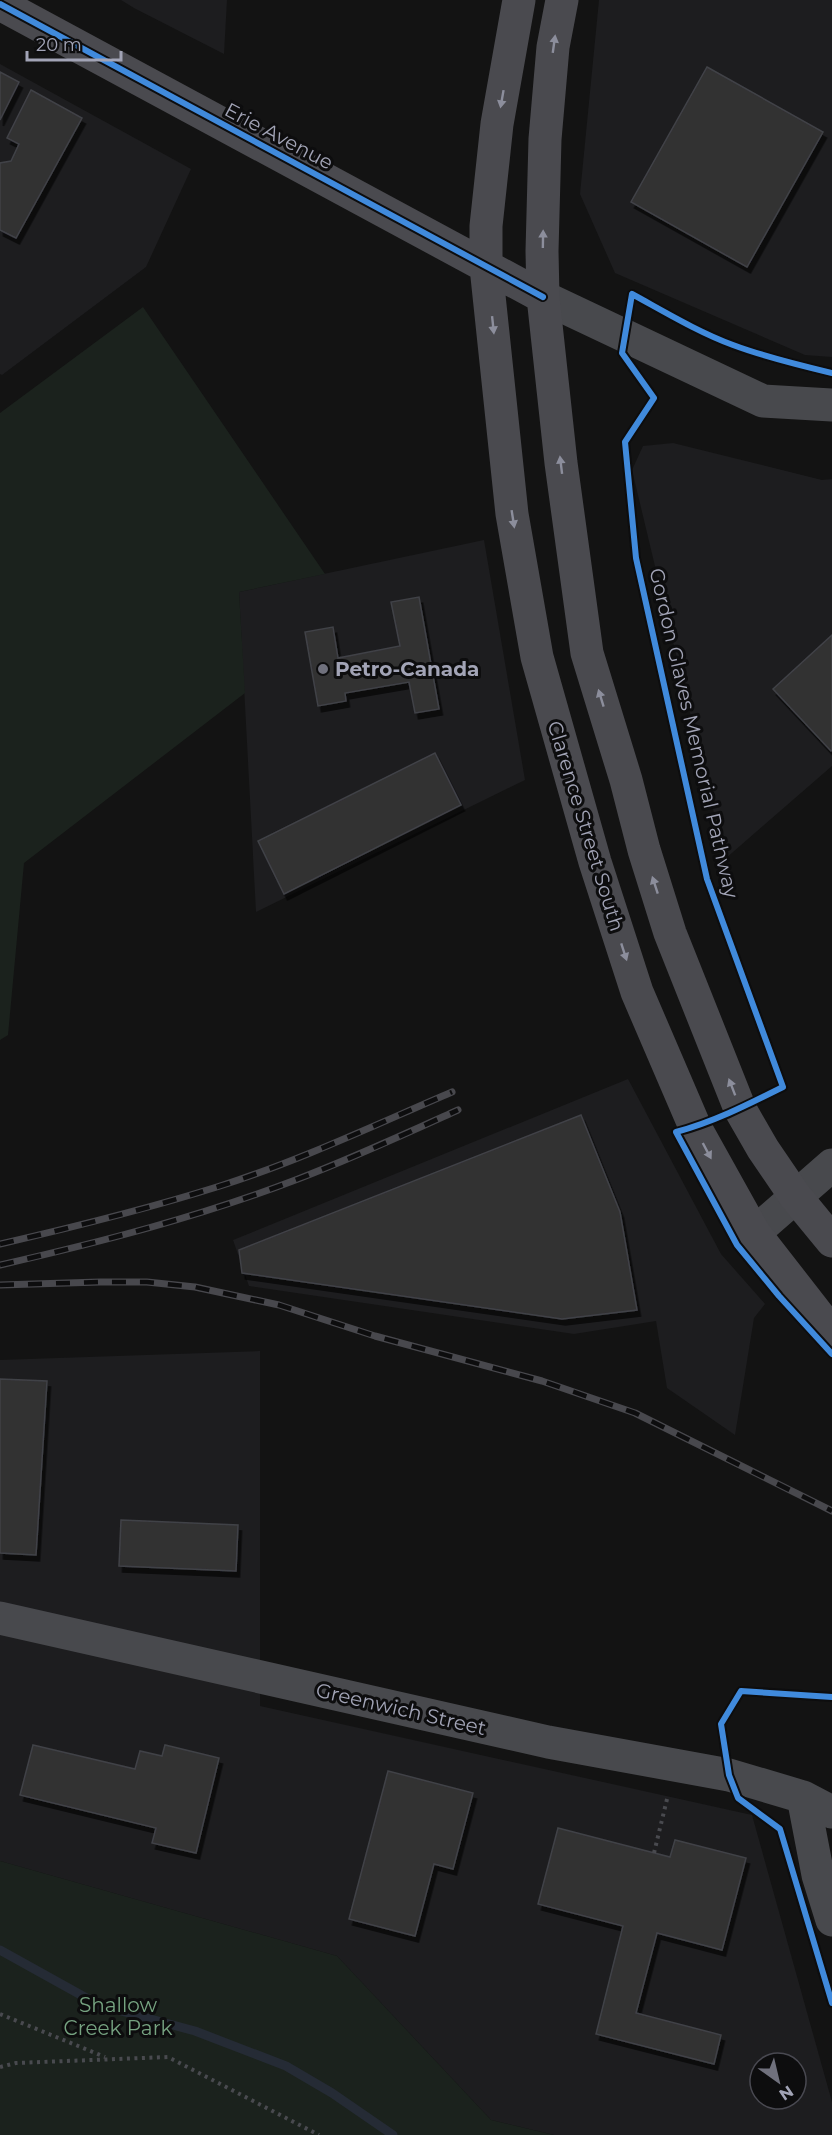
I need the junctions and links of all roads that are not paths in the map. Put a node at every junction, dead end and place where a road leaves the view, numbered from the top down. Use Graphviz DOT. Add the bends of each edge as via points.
graph roads {
  1 [pos="519,0"];
  2 [pos="562,0"];
  3 [pos="0,4"];
  4 [pos="486,267"];
  5 [pos="543,297"];
  6 [pos="832,405"];
  7 [pos="832,1165"];
  8 [pos="795,1196"];
  9 [pos="754,1233"];
  10 [pos="832,1241"];
  11 [pos="832,1333"];
  12 [pos="0,1618"];
  13 [pos="817,1795"];
  14 [pos="832,1812"];
  15 [pos="832,1920"];
  1 -- 4 [label="main road, Clarence Street South, one-way" via="497,124 486,226"];
  5 -- 2 [label="main road, one-way" via="545,139 553,47"];
  3 -- 4 [label="main road, Erie Avenue"];
  4 -- 5 [label="main road, Erie Avenue"];
  4 -- 9 [label="main road, Clarence Street South, one-way" via="512,514 540,668 595,862 638,992 695,1127"];
  5 -- 6 [label="street, Erie Avenue" via="763,401"];
  8 -- 5 [label="main road, one-way" via="740,1108 670,933 587,653"];
  7 -- 8 [label="street"];
  8 -- 9 [label="street"];
  8 -- 10 [label="main road"];
  9 -- 11 [label="main road, Clarence Street South"];
  12 -- 13 [label="street, Greenwich Street" via="548,1742"];
  13 -- 14 [label="street, Greenwich Street"];
  13 -- 15 [label="street" via="818,1875"];
}
